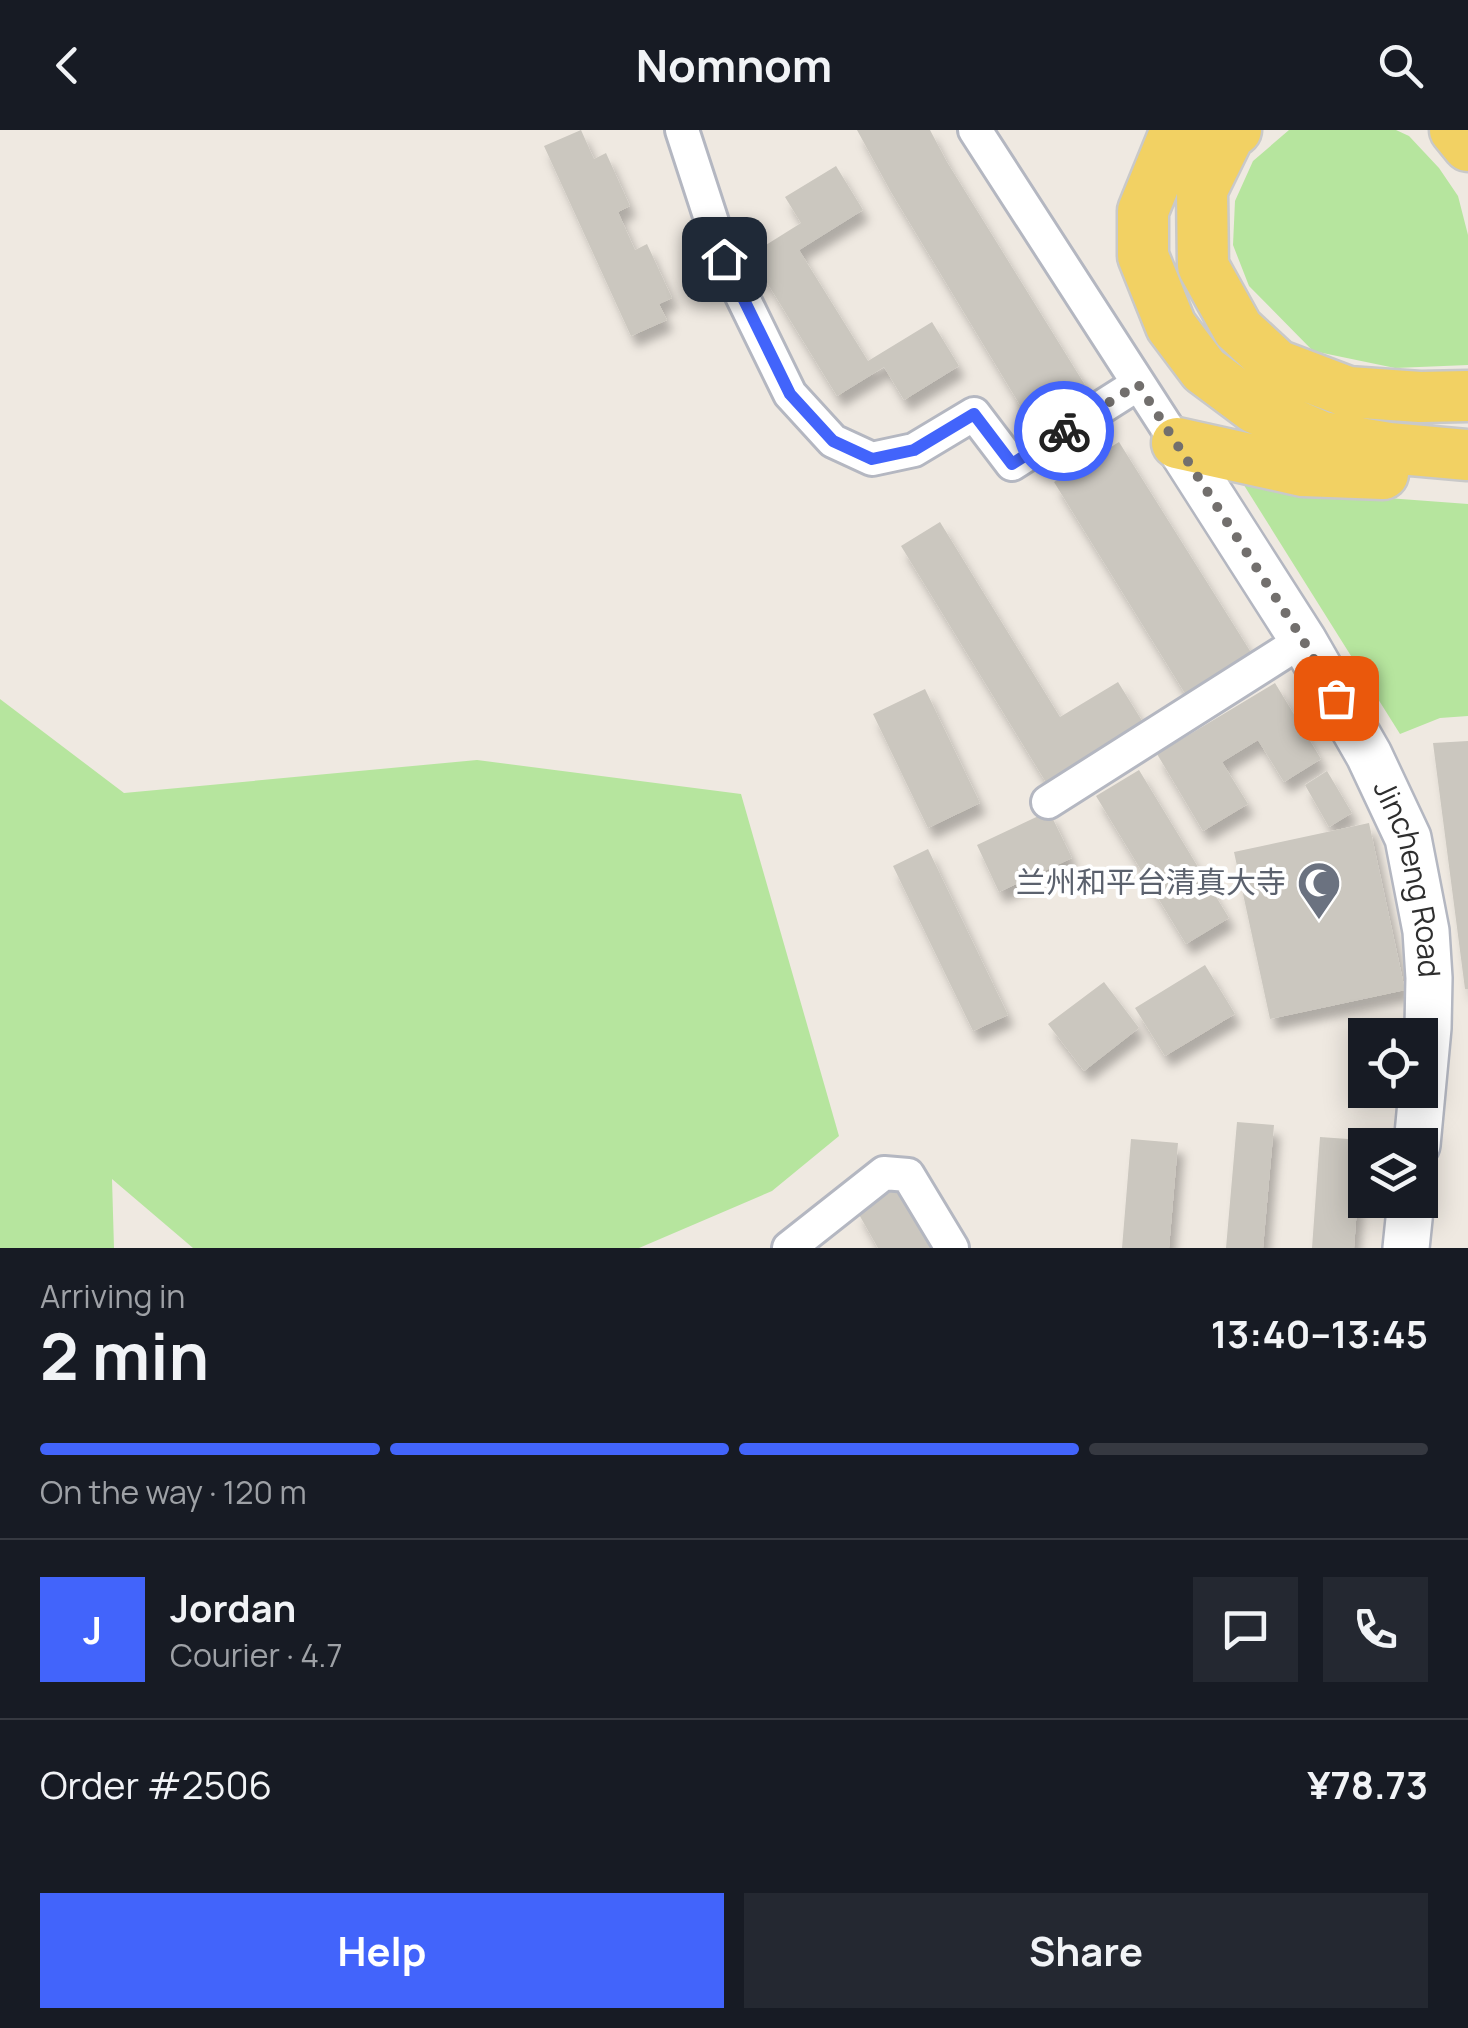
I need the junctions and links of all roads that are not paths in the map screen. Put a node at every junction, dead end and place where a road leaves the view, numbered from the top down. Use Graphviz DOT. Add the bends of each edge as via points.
graph roads {
  1 [pos="682,130"];
  2 [pos="975,130"];
  3 [pos="1179,130"];
  4 [pos="1236,130"];
  5 [pos="1455,130"];
  6 [pos="1468,146"];
  7 [pos="1138,384"];
  8 [pos="1468,396"];
  9 [pos="1176,443"];
  10 [pos="1468,456"];
  11 [pos="1468,477"];
  12 [pos="1303,640"];
  13 [pos="1048,802"];
  14 [pos="1419,1128"];
  15 [pos="1409,1218"];
  16 [pos="789,1248"];
  17 [pos="952,1248"];
  18 [pos="1406,1248"];
  1 -- 7 [label="street" via="724,259 790,394 833,441 872,459 914,450 974,414 1012,464"];
  2 -- 7 [label="street, Jincheng Road"];
  3 -- 10 [label="main road" via="1143,211 1142,256 1170,326 1204,370 1255,408 1322,437"];
  4 -- 8 [label="main road" via="1202,190 1203,266 1238,329 1277,365 1348,392"];
  5 -- 6 [label="main road"];
  7 -- 9 [label="street, Jincheng Road"];
  9 -- 11 [label="main road" via="1302,471"];
  9 -- 12 [label="street, Jincheng Road"];
  12 -- 13 [label="street"];
  12 -- 14 [label="street, Jincheng Road" via="1408,838 1429,978"];
  15 -- 18 [label="street"];
  16 -- 17 [label="street" via="884,1173 908,1175"];
}
